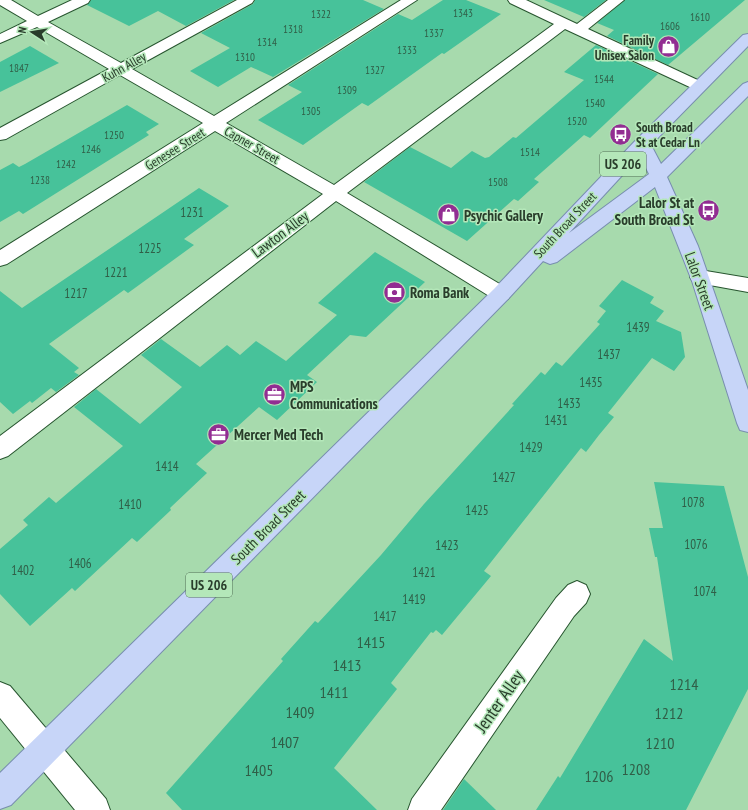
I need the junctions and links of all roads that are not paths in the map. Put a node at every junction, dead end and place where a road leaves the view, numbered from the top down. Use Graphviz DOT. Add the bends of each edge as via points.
graph roads {
  1 [pos="1,0"];
  2 [pos="83,0"];
  3 [pos="247,0"];
  4 [pos="410,0"];
  5 [pos="515,0"];
  6 [pos="617,0"];
  7 [pos="38,22"];
  8 [pos="571,27"];
  9 [pos="748,38"];
  10 [pos="0,39"];
  11 [pos="121,69"];
  12 [pos="699,86"];
  13 [pos="746,90"];
  14 [pos="216,124"];
  15 [pos="0,135"];
  16 [pos="642,144"];
  17 [pos="658,175"];
  18 [pos="335,193"];
  19 [pos="0,259"];
  20 [pos="700,277"];
  21 [pos="748,285"];
  22 [pos="501,294"];
  23 [pos="748,423"];
  24 [pos="0,449"];
  25 [pos="577,594"];
  26 [pos="0,696"];
  27 [pos="44,750"];
  28 [pos="0,794"];
  29 [pos="95,810"];
  30 [pos="423,810"];
  1 -- 7 [label="street, Capner Street"];
  2 -- 7 [label="street"];
  3 -- 11 [label="street, Kuhn Alley"];
  4 -- 14 [label="street, Genesee Street"];
  5 -- 8 [label="street"];
  6 -- 8 [label="street, Lawton Alley"];
  7 -- 10 [label="street"];
  7 -- 11 [label="street, Capner Street"];
  8 -- 12 [label="street"];
  8 -- 18 [label="street, Lawton Alley"];
  9 -- 12 [label="main road, South Broad Street / US 206"];
  11 -- 14 [label="street, Capner Street"];
  11 -- 15 [label="street, Kuhn Alley"];
  12 -- 16 [label="main road, South Broad Street / US 206"];
  13 -- 17 [label="main road, South Broad Street / US 206"];
  14 -- 18 [label="street, Capner Street"];
  14 -- 19 [label="street, Genesee Street"];
  16 -- 17 [label="main road, Lalor Street"];
  16 -- 22 [label="main road, South Broad Street / US 206"];
  17 -- 20 [label="main road, Lalor Street"];
  17 -- 22 [label="main road, South Broad Street / US 206"];
  18 -- 22 [label="street, Capner Street"];
  18 -- 24 [label="street, Lawton Alley"];
  20 -- 21 [label="street"];
  20 -- 23 [label="main road, Lalor Street"];
  22 -- 27 [label="main road, South Broad Street / US 206"];
  25 -- 30 [label="street, Jenter Alley" via="565,607"];
  26 -- 27 [label="street"];
  27 -- 28 [label="main road, South Broad Street / US 206"];
  27 -- 29 [label="street"];
}
